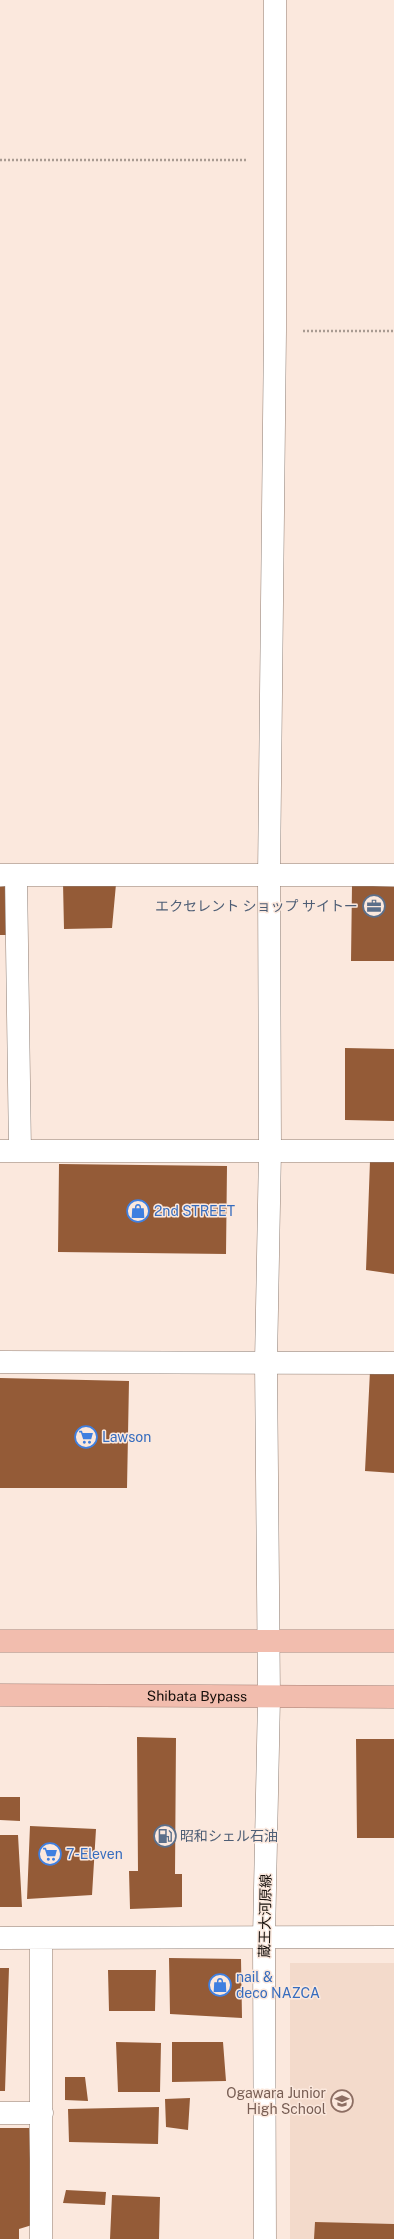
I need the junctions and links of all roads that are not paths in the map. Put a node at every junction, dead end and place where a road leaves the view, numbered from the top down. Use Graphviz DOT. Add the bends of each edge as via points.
graph roads {
  1 [pos="275,0"];
  2 [pos="8,875"];
  3 [pos="394,875"];
  4 [pos="269,876"];
  5 [pos="10,1151"];
  6 [pos="270,1151"];
  7 [pos="394,1151"];
  8 [pos="0,1362"];
  9 [pos="266,1362"];
  10 [pos="394,1363"];
  11 [pos="0,1641"];
  12 [pos="268,1641"];
  13 [pos="394,1641"];
  14 [pos="0,1695"];
  15 [pos="394,1697"];
  16 [pos="269,1698"];
  17 [pos="264,1937"];
  18 [pos="394,1937"];
  19 [pos="0,1938"];
  20 [pos="41,1938"];
  21 [pos="0,2113"];
  22 [pos="42,2113"];
  23 [pos="41,2239"];
  24 [pos="265,2239"];
  1 -- 4 [label="street, 蔵王大河原線" via="275,331"];
  2 -- 4 [label="street"];
  2 -- 5 [label="street"];
  3 -- 4 [label="street"];
  4 -- 6 [label="street, 蔵王大河原線"];
  5 -- 6 [label="street"];
  6 -- 7 [label="street"];
  6 -- 9 [label="street, 蔵王大河原線"];
  8 -- 9 [label="street"];
  9 -- 10 [label="street"];
  9 -- 12 [label="street, 蔵王大河原線"];
  11 -- 12 [label="highway"];
  12 -- 13 [label="highway"];
  12 -- 16 [label="street, 蔵王大河原線"];
  14 -- 16 [label="highway, Shibata Bypass"];
  15 -- 16 [label="highway, Shibata Bypass"];
  16 -- 17 [label="street, 蔵王大河原線"];
  17 -- 18 [label="street"];
  17 -- 20 [label="street"];
  17 -- 24 [label="street, 蔵王大河原線"];
  19 -- 20 [label="street"];
  20 -- 22 [label="street"];
  21 -- 22 [label="street"];
  22 -- 23 [label="street"];
}
